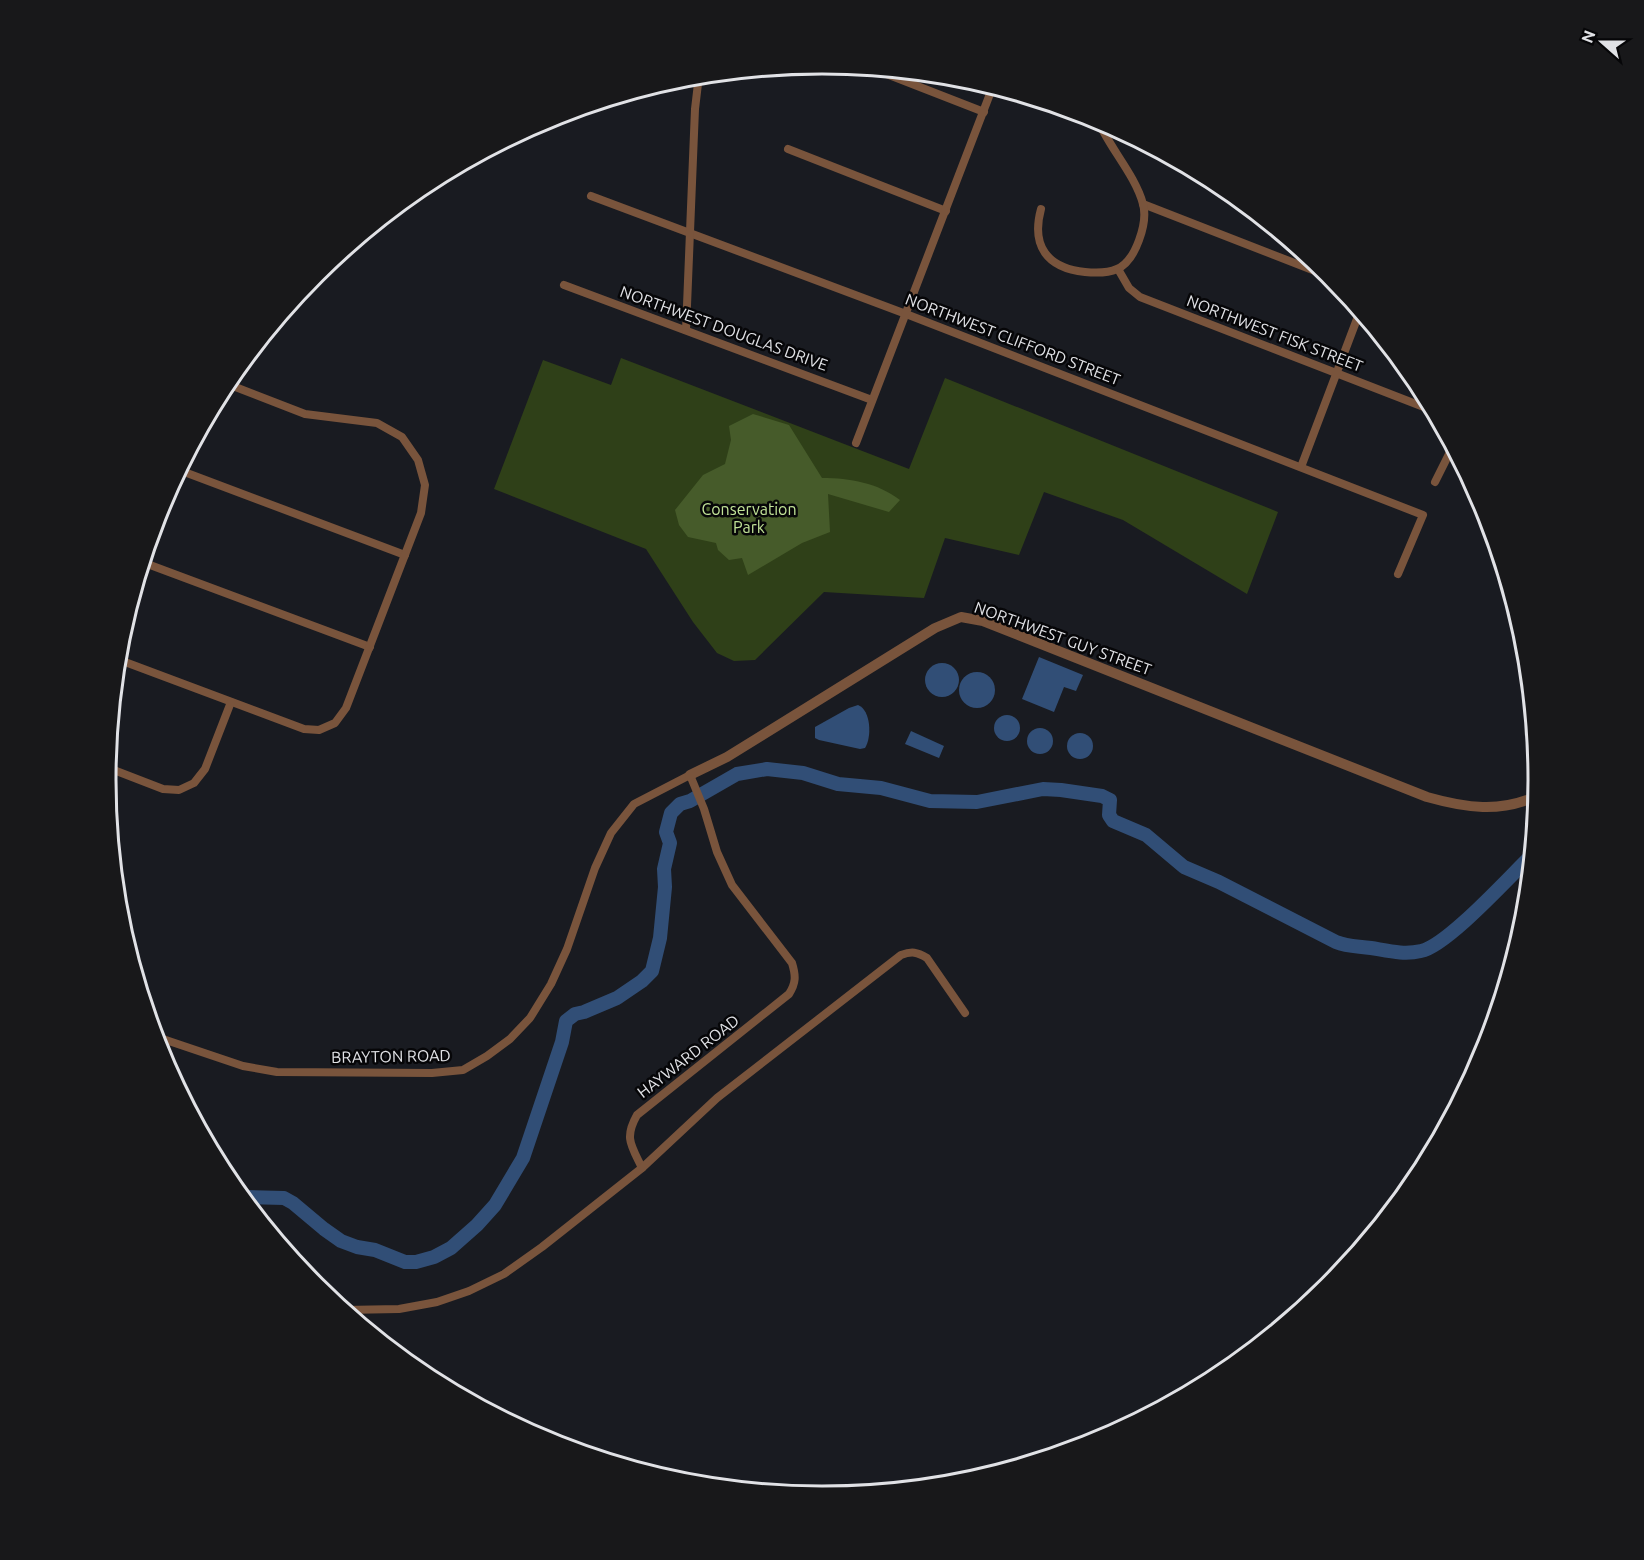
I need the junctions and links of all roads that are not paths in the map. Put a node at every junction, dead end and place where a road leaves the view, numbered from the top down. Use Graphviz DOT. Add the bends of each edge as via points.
graph roads {
  1 [pos="897,78"];
  2 [pos="698,85"];
  3 [pos="990,94"];
  4 [pos="984,112"];
  5 [pos="1106,133"];
  6 [pos="788,149"];
  7 [pos="591,196"];
  8 [pos="1143,204"];
  9 [pos="1041,209"];
  10 [pos="946,211"];
  11 [pos="690,234"];
  12 [pos="1118,269"];
  13 [pos="1310,269"];
  14 [pos="564,285"];
  15 [pos="906,314"];
  16 [pos="1357,319"];
  17 [pos="686,330"];
  18 [pos="1336,373"];
  19 [pos="235,387"];
  20 [pos="872,400"];
  21 [pos="1421,406"];
  22 [pos="856,443"];
  23 [pos="1449,454"];
  24 [pos="1301,467"];
  25 [pos="186,473"];
  26 [pos="1435,482"];
  27 [pos="405,555"];
  28 [pos="150,565"];
  29 [pos="1398,574"];
  30 [pos="370,648"];
  31 [pos="126,662"];
  32 [pos="231,702"];
  33 [pos="116,771"];
  34 [pos="692,780"];
  35 [pos="1528,801"];
  36 [pos="965,1013"];
  37 [pos="165,1040"];
  38 [pos="642,1168"];
  39 [pos="355,1310"];
  1 -- 4 [label="street"];
  2 -- 11 [label="street"];
  3 -- 4 [label="street"];
  4 -- 10 [label="street"];
  5 -- 8 [label="street"];
  6 -- 10 [label="street"];
  7 -- 11 [label="street, NORTHWEST CLIFFORD STREET"];
  8 -- 12 [label="street" via="1140,239"];
  8 -- 13 [label="street"];
  9 -- 12 [label="street" via="1036,226 1041,248 1053,263 1073,271"];
  10 -- 15 [label="street"];
  11 -- 15 [label="street, NORTHWEST CLIFFORD STREET"];
  11 -- 17 [label="street"];
  12 -- 18 [label="street, NORTHWEST FISK STREET" via="1140,297"];
  14 -- 17 [label="street, NORTHWEST DOUGLAS DRIVE"];
  15 -- 20 [label="street"];
  15 -- 24 [label="street, NORTHWEST CLIFFORD STREET"];
  16 -- 18 [label="street"];
  17 -- 20 [label="street, NORTHWEST DOUGLAS DRIVE"];
  18 -- 21 [label="street, NORTHWEST FISK STREET"];
  18 -- 24 [label="street"];
  19 -- 27 [label="street" via="305,414 377,423 402,437 418,460 425,485 421,513"];
  20 -- 22 [label="street"];
  23 -- 26 [label="street"];
  24 -- 29 [label="street, NORTHWEST CLIFFORD STREET" via="1423,515"];
  25 -- 27 [label="street"];
  27 -- 30 [label="street"];
  28 -- 30 [label="street"];
  30 -- 32 [label="street" via="346,708 335,723 319,730 304,729"];
  31 -- 32 [label="street"];
  32 -- 33 [label="street" via="205,769 194,783 179,790 163,789"];
  34 -- 35 [label="street, NORTHWEST GUY STREET" via="961,616 983,621 1427,797 1479,807 1506,807"];
  34 -- 37 [label="street, BRAYTON ROAD" via="634,804 611,833 551,984 510,1039 463,1070 277,1072 243,1066"];
  34 -- 38 [label="street, HAYWARD ROAD" via="732,885 792,963 795,984 789,994 637,1115 630,1128 629,1142"];
  36 -- 38 [label="street" via="927,958 918,952 901,955 717,1098"];
  38 -- 39 [label="street" via="542,1247 478,1287 437,1302 399,1309"];
}
